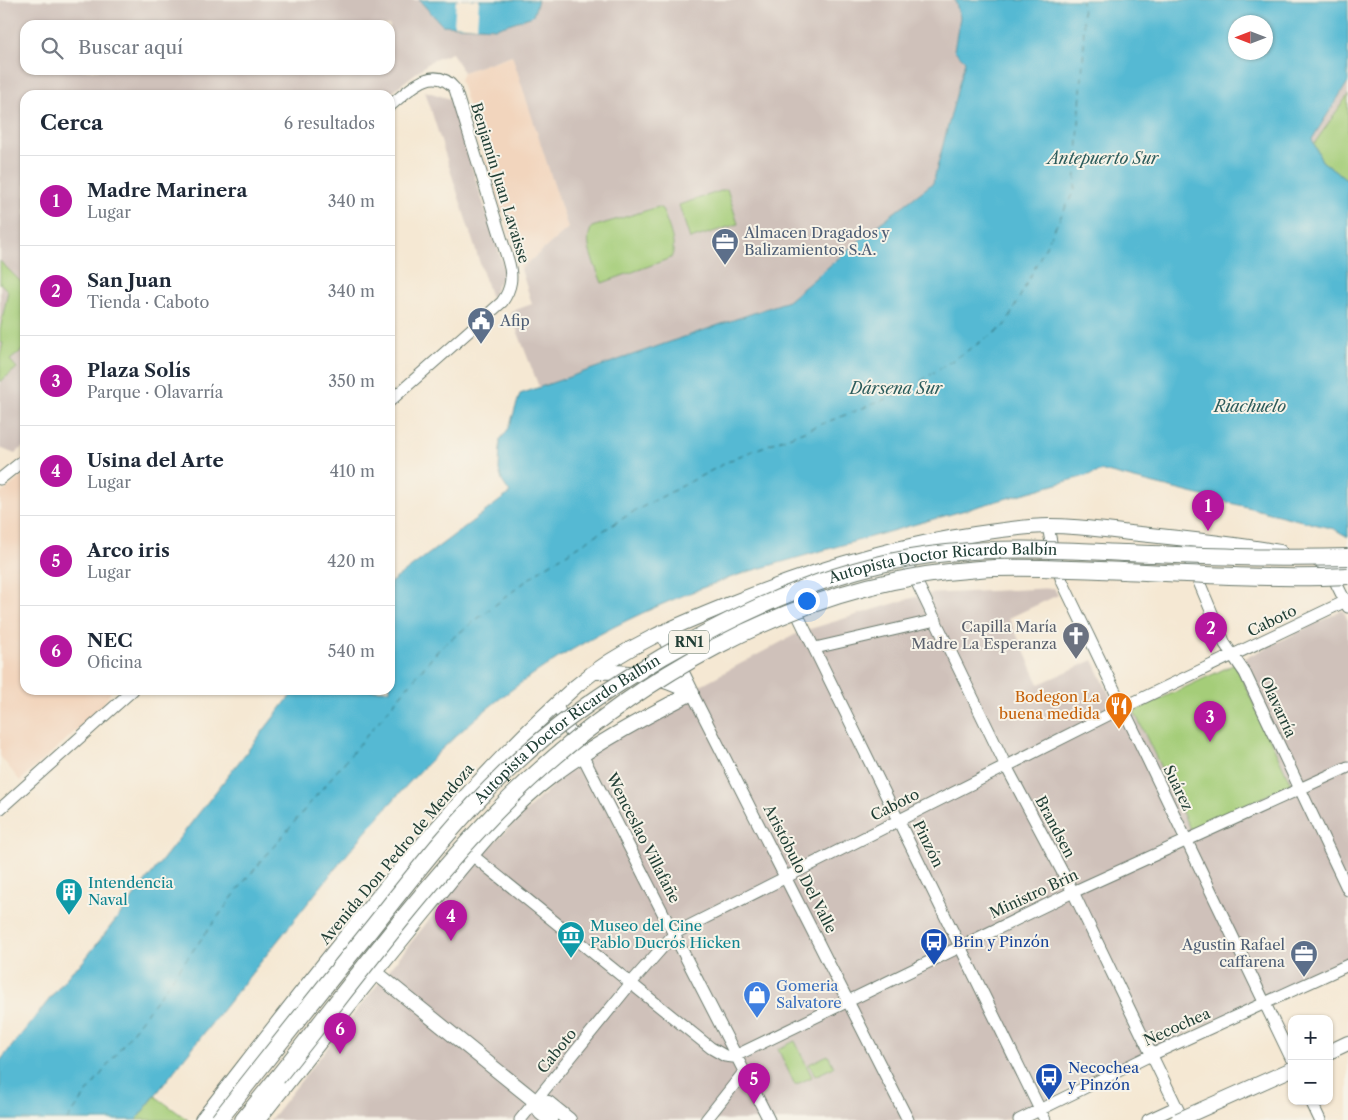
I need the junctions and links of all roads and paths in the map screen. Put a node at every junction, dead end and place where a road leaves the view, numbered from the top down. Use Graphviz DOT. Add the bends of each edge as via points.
graph roads {
  1 [pos="395,102"];
  2 [pos="395,397"];
  3 [pos="20,463"];
  4 [pos="0,479"];
  5 [pos="1048,526"];
  6 [pos="1181,538"];
  7 [pos="1053,553"];
  8 [pos="903,554"];
  9 [pos="1348,557"];
  10 [pos="1189,559"];
  11 [pos="1327,563"];
  12 [pos="1348,570"];
  13 [pos="1348,576"];
  14 [pos="782,583"];
  15 [pos="1347,603"];
  16 [pos="936,620"];
  17 [pos="662,632"];
  18 [pos="815,648"];
  19 [pos="1233,656"];
  20 [pos="593,672"];
  21 [pos="692,693"];
  22 [pos="127,695"];
  23 [pos="556,704"];
  24 [pos="1122,708"];
  25 [pos="583,755"];
  26 [pos="1006,766"];
  27 [pos="1348,767"];
  28 [pos="1299,788"];
  29 [pos="0,809"];
  30 [pos="899,819"];
  31 [pos="1187,842"];
  32 [pos="472,855"];
  33 [pos="786,879"];
  34 [pos="1348,890"];
  35 [pos="1073,892"];
  36 [pos="675,933"];
  37 [pos="960,946"];
  38 [pos="1348,965"];
  39 [pos="375,972"];
  40 [pos="631,983"];
  41 [pos="849,1000"];
  42 [pos="1265,1004"];
  43 [pos="1348,1043"];
  44 [pos="1333,1050"];
  45 [pos="1288,1052"];
  46 [pos="1151,1054"];
  47 [pos="737,1056"];
  48 [pos="1288,1071"];
  49 [pos="744,1072"];
  50 [pos="276,1078"];
  51 [pos="535,1101"];
  52 [pos="1313,1105"];
  53 [pos="1177,1113"];
  54 [pos="1042,1115"];
  55 [pos="202,1120"];
  56 [pos="219,1120"];
  57 [pos="243,1120"];
  58 [pos="249,1120"];
  59 [pos="258,1120"];
  60 [pos="520,1120"];
  61 [pos="550,1120"];
  62 [pos="570,1120"];
  63 [pos="706,1120"];
  64 [pos="769,1120"];
  65 [pos="908,1120"];
  66 [pos="1019,1120"];
  67 [pos="1148,1120"];
  68 [pos="1182,1120"];
  69 [pos="1320,1120"];
  1 -- 2 [label="street, Benjamín Juan Lavaisse" via="428,78 439,78 455,89 512,278 509,292 499,305"];
  3 -- 4 [label="street"];
  5 -- 6 [label="main road, Avenida Don Pedro de Mendoza"];
  5 -- 7 [label="street, Suárez"];
  5 -- 8 [label="main road, Avenida Don Pedro de Mendoza" via="981,533"];
  6 -- 10 [label="street, Olavarría"];
  6 -- 11 [label="main road, Avenida Don Pedro de Mendoza" via="1269,550"];
  7 -- 8 [label="main road, Avenida Don Pedro de Mendoza"];
  7 -- 10 [label="main road, Avenida Don Pedro de Mendoza"];
  7 -- 24 [label="street, Suárez" via="1062,581"];
  8 -- 14 [label="main road, Avenida Don Pedro de Mendoza" via="870,555"];
  8 -- 16 [label="street, Brandsen"];
  9 -- 56 [label="highway, Autopista Doctor Ricardo Balbín / RN1, bridge" via="1238,557 1041,550 944,553 840,574 738,616 610,688 550,733 502,775 389,906"];
  10 -- 11 [label="main road, Avenida Don Pedro de Mendoza"];
  10 -- 19 [label="street, Olavarría" via="1223,641"];
  11 -- 12 [label="main road, Avenida Don Pedro de Mendoza"];
  11 -- 15 [label="street"];
  13 -- 50 [label="highway, Autopista Doctor Ricardo Balbín / RN1, bridge" via="981,568 878,583 813,603 757,627 685,664 620,708 572,744 514,795 437,879"];
  14 -- 17 [label="main road, Avenida Don Pedro de Mendoza"];
  14 -- 18 [label="street, Pinzón"];
  15 -- 19 [label="street, Caboto"];
  16 -- 18 [label="street"];
  16 -- 26 [label="street, Brandsen"];
  17 -- 20 [label="main road, Avenida Don Pedro de Mendoza" via="631,647"];
  17 -- 21 [label="main road, Aristóbulo Del Valle"];
  18 -- 30 [label="street, Pinzón"];
  19 -- 24 [label="street, Caboto"];
  19 -- 28 [label="street, Olavarría" via="1245,672"];
  20 -- 21 [label="main road" via="654,676"];
  20 -- 23 [label="main road, Avenida Don Pedro de Mendoza"];
  21 -- 25 [label="main road"];
  21 -- 33 [label="street, Aristóbulo Del Valle"];
  22 -- 29 [label="street"];
  23 -- 25 [label="street, Wenceslao Villafañe"];
  23 -- 55 [label="main road, Avenida Don Pedro de Mendoza" via="494,764 436,828"];
  24 -- 26 [label="street, Caboto"];
  24 -- 31 [label="street, Suárez"];
  25 -- 32 [label="main road" via="526,799"];
  25 -- 36 [label="street, Wenceslao Villafañe"];
  26 -- 30 [label="street, Caboto"];
  26 -- 35 [label="street, Brandsen"];
  27 -- 28 [label="street, Ministro Brin"];
  28 -- 31 [label="street, Ministro Brin"];
  28 -- 34 [label="street, Olavarría"];
  30 -- 33 [label="street, Caboto"];
  30 -- 37 [label="street, Pinzón"];
  31 -- 35 [label="street, Ministro Brin"];
  31 -- 42 [label="street, Suárez"];
  32 -- 39 [label="main road"];
  32 -- 40 [label="street"];
  33 -- 36 [label="street, Caboto"];
  33 -- 41 [label="street, Aristóbulo Del Valle"];
  35 -- 37 [label="street, Ministro Brin"];
  35 -- 46 [label="street, Brandsen"];
  36 -- 40 [label="street, Caboto"];
  36 -- 47 [label="street, Wenceslao Villafañe"];
  37 -- 41 [label="street, Ministro Brin"];
  37 -- 54 [label="street, Pinzón"];
  38 -- 42 [label="street, Necochea"];
  39 -- 51 [label="main road"];
  39 -- 59 [label="main road"];
  40 -- 47 [label="street" via="711,1048 725,1056"];
  40 -- 51 [label="street, Caboto"];
  41 -- 47 [label="street, Ministro Brin"];
  41 -- 65 [label="street, Aristóbulo Del Valle"];
  42 -- 45 [label="street, Suárez"];
  42 -- 46 [label="street, Necochea"];
  43 -- 44 [label="main road"];
  46 -- 53 [label="street, Brandsen"];
  46 -- 54 [label="street, Necochea"];
  47 -- 49 [label="street, Wenceslao Villafañe"];
  48 -- 53 [label="main road, bridge"];
  49 -- 63 [label="street"];
  49 -- 64 [label="street, Wenceslao Villafañe"];
  50 -- 57 [label="highway, Autopista Doctor Ricardo Balbín / RN1"];
  50 -- 58 [label="highway"];
  51 -- 60 [label="street, Caboto"];
  51 -- 61 [label="main road"];
  51 -- 62 [label="main road" via="548,1103"];
  52 -- 69 [label="street"];
  53 -- 67 [label="street"];
  53 -- 68 [label="street, Brandsen"];
  54 -- 66 [label="street, Necochea"];
}
